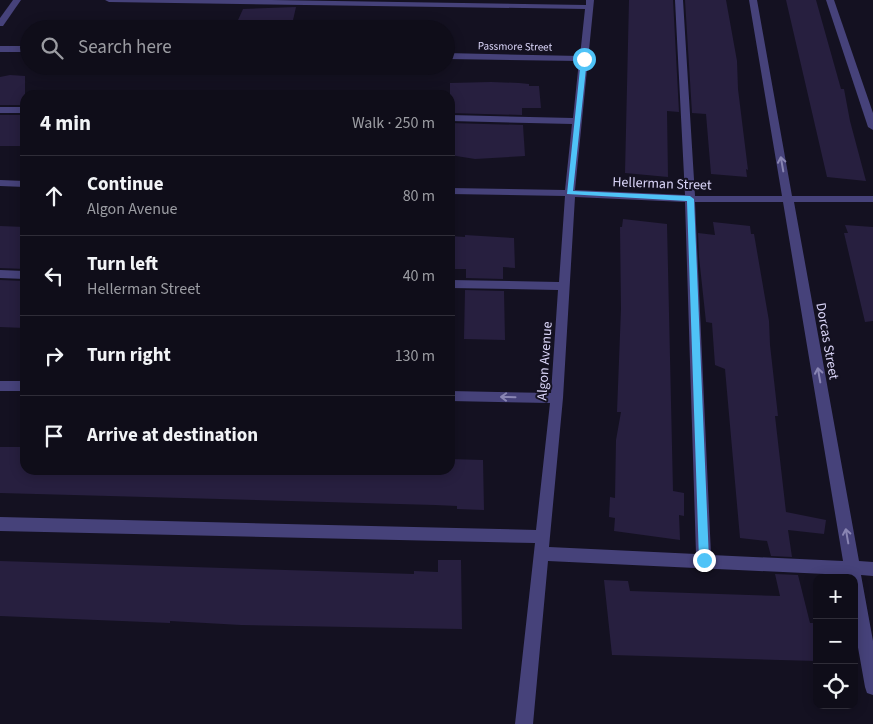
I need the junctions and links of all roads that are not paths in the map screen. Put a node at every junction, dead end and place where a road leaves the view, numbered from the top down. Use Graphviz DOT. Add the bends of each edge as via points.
graph roads {
  1 [pos="17,0"];
  2 [pos="109,0"];
  3 [pos="679,0"];
  4 [pos="753,0"];
  5 [pos="830,0"];
  6 [pos="590,4"];
  7 [pos="1,20"];
  8 [pos="0,49"];
  9 [pos="20,49"];
  10 [pos="455,56"];
  11 [pos="584,59"];
  12 [pos="0,110"];
  13 [pos="20,110"];
  14 [pos="455,118"];
  15 [pos="578,121"];
  16 [pos="873,127"];
  17 [pos="0,183"];
  18 [pos="20,184"];
  19 [pos="455,191"];
  20 [pos="570,193"];
  21 [pos="690,199"];
  22 [pos="788,199"];
  23 [pos="873,199"];
  24 [pos="0,274"];
  25 [pos="20,275"];
  26 [pos="455,284"];
  27 [pos="564,286"];
  28 [pos="0,386"];
  29 [pos="20,386"];
  30 [pos="455,396"];
  31 [pos="556,398"];
  32 [pos="0,524"];
  33 [pos="544,537"];
  34 [pos="542,554"];
  35 [pos="704,560"];
  36 [pos="853,568"];
  37 [pos="873,569"];
  38 [pos="873,687"];
  39 [pos="524,724"];
  1 -- 7 [label="street"];
  2 -- 6 [label="street"];
  3 -- 21 [label="street"];
  22 -- 4 [label="street, Dorcas Street, one-way"];
  5 -- 16 [label="street"];
  6 -- 11 [label="street, Algon Avenue"];
  8 -- 9 [label="street"];
  10 -- 11 [label="street, Passmore Street"];
  11 -- 15 [label="street, Algon Avenue"];
  12 -- 13 [label="street"];
  14 -- 15 [label="street"];
  15 -- 20 [label="street, Algon Avenue"];
  17 -- 18 [label="street"];
  19 -- 20 [label="street, Hellerman Street"];
  20 -- 21 [label="street, Hellerman Street"];
  20 -- 27 [label="street, Algon Avenue"];
  21 -- 22 [label="street, Hellerman Street"];
  21 -- 35 [label="street"];
  22 -- 23 [label="street, Hellerman Street"];
  36 -- 22 [label="street, Dorcas Street, one-way"];
  24 -- 25 [label="street"];
  26 -- 27 [label="street"];
  27 -- 31 [label="street, Algon Avenue"];
  28 -- 29 [label="street"];
  31 -- 30 [label="street, one-way"];
  31 -- 33 [label="street, Algon Avenue"];
  32 -- 33 [label="street"];
  33 -- 34 [label="street, Algon Avenue"];
  34 -- 35 [label="street"];
  34 -- 39 [label="street, Algon Avenue"];
  35 -- 36 [label="street"];
  36 -- 37 [label="street"];
  36 -- 38 [label="street, Dorcas Street"];
}
